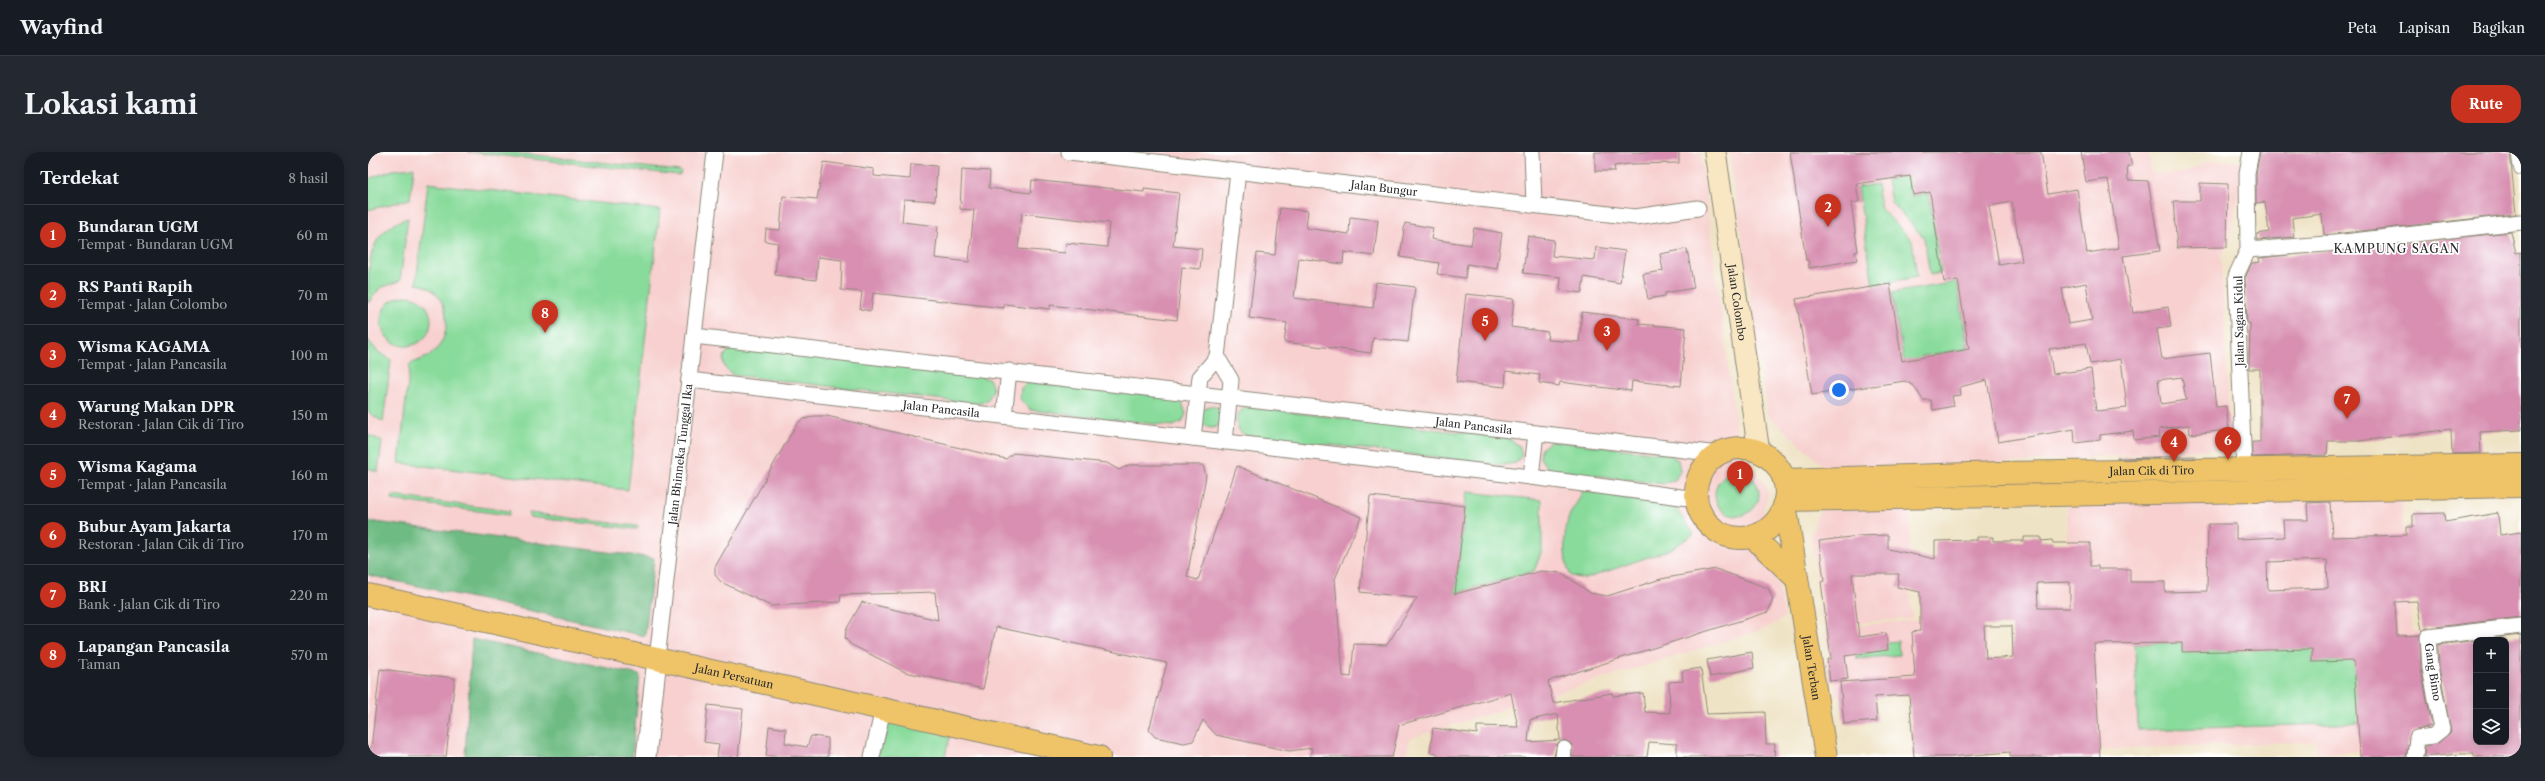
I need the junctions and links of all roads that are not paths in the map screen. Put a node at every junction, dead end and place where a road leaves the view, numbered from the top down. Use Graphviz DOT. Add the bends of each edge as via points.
graph roads {
  1 [pos="715,152"];
  2 [pos="721,152"];
  3 [pos="1069,152"];
  4 [pos="1532,152"];
  5 [pos="1715,152"];
  6 [pos="2250,152"];
  7 [pos="2519,152"];
  8 [pos="2521,167"];
  9 [pos="1238,172"];
  10 [pos="1534,204"];
  11 [pos="1698,208"];
  12 [pos="2521,222"];
  13 [pos="2248,250"];
  14 [pos="697,336"];
  15 [pos="1217,357"];
  16 [pos="1009,371"];
  17 [pos="692,380"];
  18 [pos="1198,393"];
  19 [pos="1230,397"];
  20 [pos="1004,416"];
  21 [pos="1536,433"];
  22 [pos="1193,438"];
  23 [pos="1225,442"];
  24 [pos="1759,452"];
  25 [pos="1719,454"];
  26 [pos="2521,465"];
  27 [pos="2244,470"];
  28 [pos="1531,477"];
  29 [pos="2521,486"];
  30 [pos="1785,495"];
  31 [pos="1696,499"];
  32 [pos="1753,537"];
  33 [pos="1797,579"];
  34 [pos="368,595"];
  35 [pos="2521,626"];
  36 [pos="660,659"];
  37 [pos="883,709"];
  38 [pos="646,757"];
  39 [pos="651,757"];
  40 [pos="872,757"];
  41 [pos="1099,757"];
  42 [pos="1826,757"];
  43 [pos="2416,757"];
  1 -- 14 [label="street, Jalan Bhinneka Tunggal Ika"];
  2 -- 14 [label="street, Jalan Bhinneka Tunggal Ika"];
  3 -- 9 [label="street, Jalan Bungur"];
  4 -- 10 [label="street"];
  5 -- 24 [label="main road, Jalan Colombo"];
  6 -- 13 [label="street, Jalan Sagan Kidul" via="2247,173"];
  7 -- 8 [label="street"];
  9 -- 10 [label="street, Jalan Bungur"];
  9 -- 15 [label="street"];
  10 -- 11 [label="street, Jalan Bungur" via="1635,217"];
  12 -- 13 [label="street"];
  13 -- 27 [label="street, Jalan Sagan Kidul" via="2236,276"];
  14 -- 16 [label="street, Jalan Pancasila"];
  14 -- 17 [label="street, Jalan Bhinneka Tunggal Ika"];
  15 -- 18 [label="street" via="1200,376"];
  15 -- 19 [label="street" via="1231,380"];
  16 -- 18 [label="street, Jalan Pancasila"];
  16 -- 20 [label="street"];
  17 -- 20 [label="street, Jalan Pancasila"];
  17 -- 36 [label="street, Jalan Bhinneka Tunggal Ika" via="669,545"];
  18 -- 19 [label="street, Jalan Pancasila"];
  18 -- 22 [label="street"];
  19 -- 21 [label="street, Jalan Pancasila"];
  19 -- 23 [label="street"];
  20 -- 22 [label="street, Jalan Pancasila"];
  21 -- 25 [label="street, Jalan Pancasila"];
  21 -- 28 [label="street"];
  22 -- 23 [label="street, Jalan Pancasila"];
  23 -- 28 [label="street, Jalan Pancasila"];
  24 -- 25 [label="main road" via="1740,448"];
  24 -- 30 [label="main road" via="1774,463"];
  25 -- 31 [label="main road" via="1702,472 1696,487"];
  26 -- 27 [label="main road, Jalan Cik di Tiro"];
  27 -- 30 [label="main road, Jalan Cik di Tiro" via="2001,473"];
  28 -- 31 [label="street, Jalan Pancasila"];
  29 -- 30 [label="main road, Jalan Cik di Tiro"];
  30 -- 32 [label="main road" via="1780,516 1771,527"];
  30 -- 33 [label="main road, Jalan Terban"];
  31 -- 32 [label="main road" via="1703,517 1713,529 1732,538"];
  32 -- 33 [label="main road"];
  33 -- 42 [label="main road, Jalan Terban"];
  34 -- 36 [label="main road, Jalan Persatuan"];
  35 -- 43 [label="street, Gang Bimo" via="2428,637 2430,668 2442,729 2434,736 2417,738"];
  36 -- 37 [label="main road, Jalan Persatuan"];
  36 -- 38 [label="street, Jalan Bhinneka Tunggal Ika"];
  36 -- 39 [label="street, Jalan Bhinneka Tunggal Ika"];
  37 -- 40 [label="street"];
  37 -- 41 [label="main road, Jalan Persatuan"];
}
